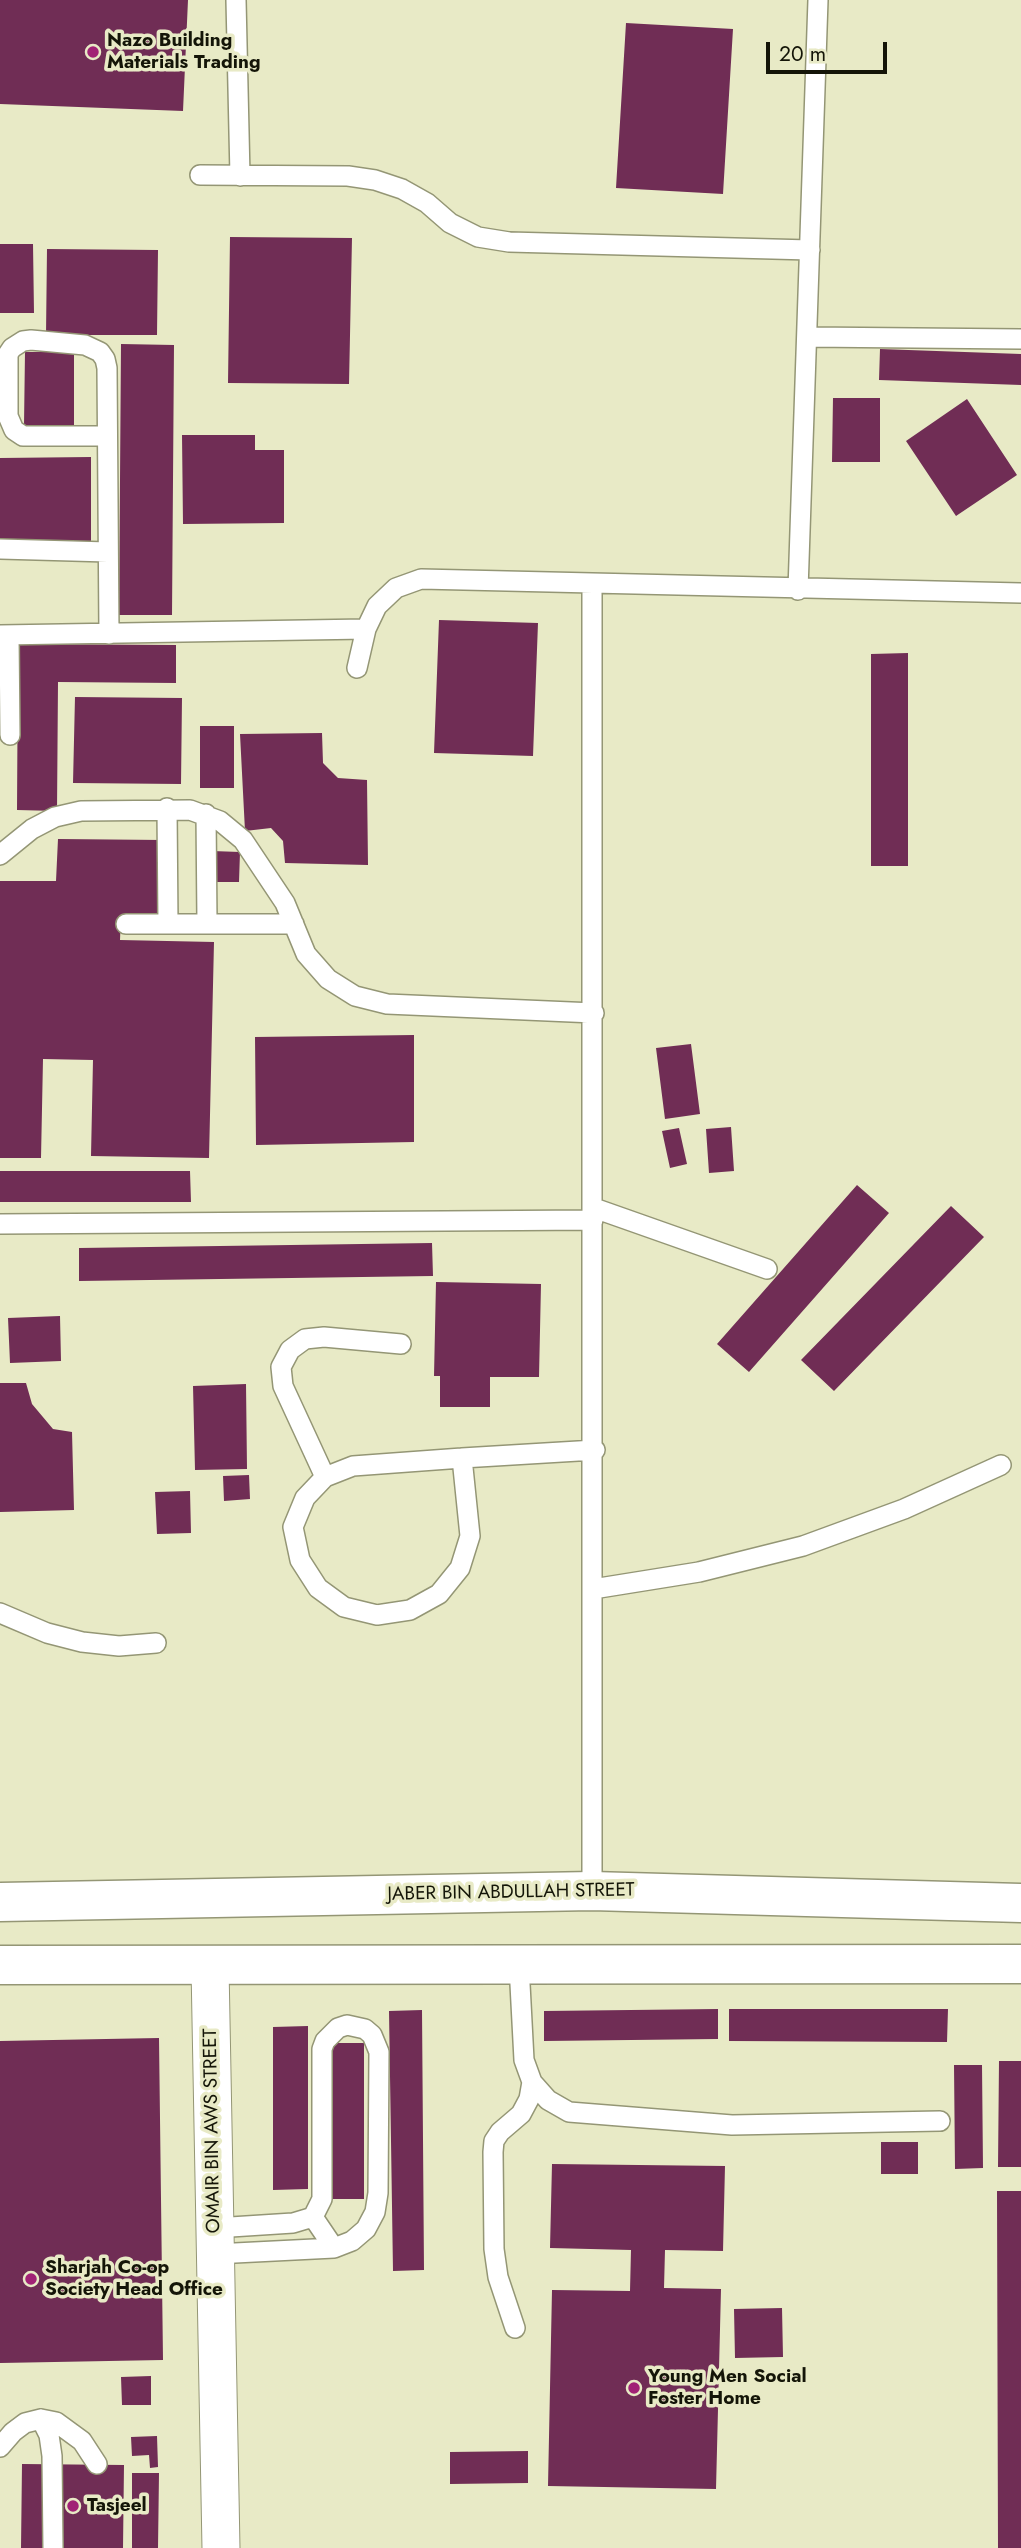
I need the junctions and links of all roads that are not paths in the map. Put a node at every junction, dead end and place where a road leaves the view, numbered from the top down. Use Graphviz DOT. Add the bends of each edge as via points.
graph roads {
  1 [pos="236,0"];
  2 [pos="818,0"];
  3 [pos="200,175"];
  4 [pos="240,176"];
  5 [pos="810,250"];
  6 [pos="808,337"];
  7 [pos="1021,339"];
  8 [pos="107,436"];
  9 [pos="0,549"];
  10 [pos="108,552"];
  11 [pos="593,584"];
  12 [pos="798,590"];
  13 [pos="1021,593"];
  14 [pos="366,629"];
  15 [pos="109,634"];
  16 [pos="5,635"];
  17 [pos="358,668"];
  18 [pos="10,735"];
  19 [pos="167,808"];
  20 [pos="206,814"];
  21 [pos="0,855"];
  22 [pos="168,923"];
  23 [pos="207,923"];
  24 [pos="126,924"];
  25 [pos="294,924"];
  26 [pos="593,1013"];
  27 [pos="593,1214"];
  28 [pos="0,1224"];
  29 [pos="767,1269"];
  30 [pos="401,1344"];
  31 [pos="594,1450"];
  32 [pos="462,1458"];
  33 [pos="1001,1465"];
  34 [pos="325,1477"];
  35 [pos="593,1589"];
  36 [pos="0,1613"];
  37 [pos="156,1643"];
  38 [pos="592,1891"];
  39 [pos="122,1900"];
  40 [pos="0,1902"];
  41 [pos="1021,1903"];
  42 [pos="0,1919"];
  43 [pos="1021,1964"];
  44 [pos="0,1965"];
  45 [pos="519,1965"];
  46 [pos="210,1967"];
  47 [pos="533,2082"];
  48 [pos="940,2121"];
  49 [pos="313,2217"];
  50 [pos="215,2241"];
  51 [pos="334,2248"];
  52 [pos="515,2328"];
  53 [pos="41,2419"];
  54 [pos="0,2447"];
  55 [pos="97,2464"];
  56 [pos="53,2548"];
  57 [pos="221,2548"];
  1 -- 4 [label="lane"];
  2 -- 5 [label="lane"];
  3 -- 4 [label="lane"];
  4 -- 5 [label="lane" via="375,180 402,189 478,237 509,242"];
  5 -- 6 [label="lane"];
  6 -- 7 [label="lane"];
  6 -- 12 [label="lane"];
  8 -- 8 [label="lane" via="107,368 100,352 85,345 31,340 12,348 8,354 8,416 14,430 23,436"];
  8 -- 10 [label="lane"];
  9 -- 10 [label="lane"];
  10 -- 15 [label="lane"];
  11 -- 12 [label="lane"];
  11 -- 14 [label="lane" via="421,579 396,588 377,606"];
  11 -- 26 [label="lane"];
  12 -- 13 [label="lane"];
  14 -- 15 [label="lane"];
  14 -- 17 [label="lane"];
  15 -- 16 [label="lane"];
  16 -- 18 [label="lane"];
  19 -- 20 [label="lane"];
  19 -- 21 [label="lane" via="81,811 55,817"];
  19 -- 22 [label="lane"];
  20 -- 23 [label="lane"];
  20 -- 25 [label="lane" via="243,840"];
  22 -- 23 [label="lane"];
  22 -- 24 [label="lane"];
  23 -- 25 [label="lane"];
  25 -- 26 [label="lane" via="306,954 328,979 355,996 387,1004"];
  26 -- 27 [label="lane"];
  27 -- 28 [label="lane"];
  27 -- 29 [label="lane"];
  27 -- 31 [label="lane"];
  30 -- 34 [label="lane" via="324,1337 305,1339 290,1350 281,1367 283,1386"];
  31 -- 32 [label="lane"];
  31 -- 35 [label="lane"];
  32 -- 34 [label="lane" via="352,1466"];
  32 -- 34 [label="lane" via="470,1536 460,1568 439,1594 410,1610 377,1615 344,1607 318,1588 300,1560 293,1527 305,1498"];
  33 -- 35 [label="lane" via="904,1510 803,1546 699,1572"];
  35 -- 38 [label="lane"];
  36 -- 37 [label="lane" via="82,1642"];
  38 -- 39 [label="street, JABER BIN ABDULLAH STREET"];
  38 -- 41 [label="street, JABER BIN ABDULLAH STREET"];
  39 -- 40 [label="street, JABER BIN ABDULLAH STREET"];
  39 -- 42 [label="street" via="53,1917"];
  43 -- 45 [label="street"];
  44 -- 46 [label="street"];
  45 -- 46 [label="street"];
  45 -- 47 [label="lane" via="524,2060"];
  46 -- 50 [label="street, OMAIR BIN AWS STREET"];
  47 -- 48 [label="lane" via="548,2100 569,2112 592,2115 732,2125"];
  47 -- 52 [label="lane" via="521,2114 500,2132 493,2152 494,2249 501,2290"];
  49 -- 50 [label="lane"];
  49 -- 51 [label="lane"];
  49 -- 51 [label="lane" via="322,2199 322,2049 338,2028 356,2026 372,2035 379,2052 378,2193 366,2228 352,2241"];
  50 -- 51 [label="lane"];
  50 -- 57 [label="street, OMAIR BIN AWS STREET"];
  53 -- 54 [label="lane" via="25,2423"];
  53 -- 55 [label="lane" via="70,2430"];
  53 -- 56 [label="lane" via="52,2456"];
}
